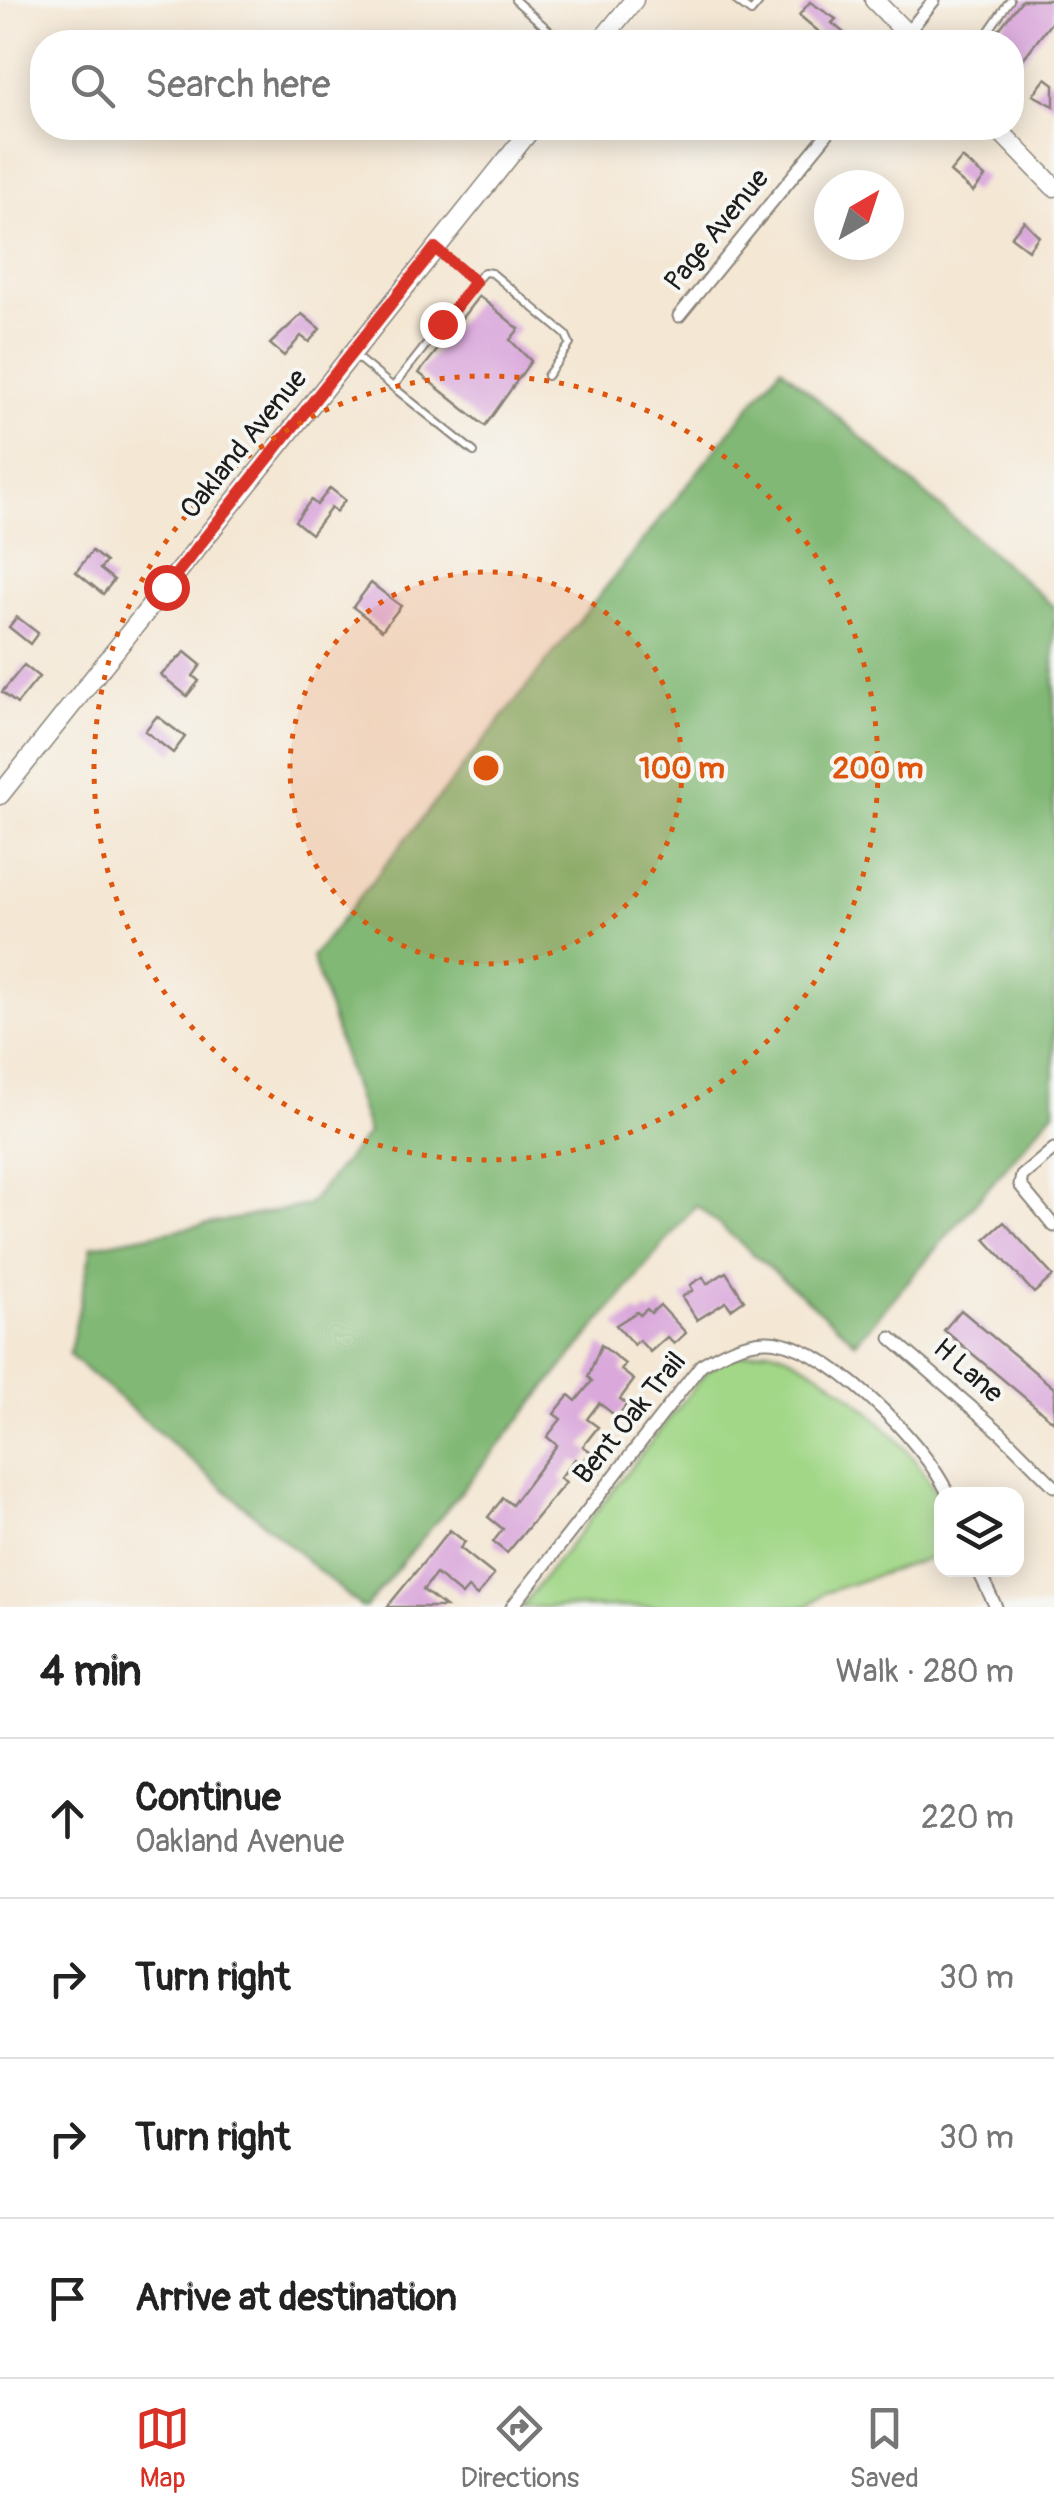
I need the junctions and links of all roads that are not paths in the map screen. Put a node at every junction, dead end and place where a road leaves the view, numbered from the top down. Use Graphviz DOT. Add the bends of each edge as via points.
graph roads {
  1 [pos="514,0"];
  2 [pos="634,0"];
  3 [pos="735,0"];
  4 [pos="760,0"];
  5 [pos="874,0"];
  6 [pos="934,0"];
  7 [pos="1010,0"];
  8 [pos="548,30"];
  9 [pos="610,30"];
  10 [pos="899,30"];
  11 [pos="914,30"];
  12 [pos="989,30"];
  13 [pos="522,140"];
  14 [pos="822,140"];
  15 [pos="1009,140"];
  16 [pos="1054,186"];
  17 [pos="435,248"];
  18 [pos="475,282"];
  19 [pos="679,316"];
  20 [pos="442,324"];
  21 [pos="430,340"];
  22 [pos="352,353"];
  23 [pos="547,376"];
  24 [pos="393,387"];
  25 [pos="474,452"];
  26 [pos="1,792"];
  27 [pos="1054,1149"];
  28 [pos="1054,1226"];
  29 [pos="891,1338"];
  30 [pos="1054,1486"];
  31 [pos="943,1487"];
  32 [pos="981,1577"];
  33 [pos="512,1607"];
  34 [pos="996,1607"];
  1 -- 8 [label="lane"];
  2 -- 9 [label="street"];
  3 -- 4 [label="lane" via="751,12"];
  5 -- 10 [label="street"];
  6 -- 11 [label="street"];
  7 -- 12 [label="lane"];
  13 -- 17 [label="street, Oakland Avenue"];
  14 -- 19 [label="street, Page Avenue"];
  15 -- 16 [label="street"];
  17 -- 18 [label="lane"];
  17 -- 22 [label="street, Oakland Avenue"];
  18 -- 20 [label="lane"];
  18 -- 23 [label="lane" via="492,273 566,335 570,344"];
  21 -- 24 [label="lane"];
  22 -- 24 [label="lane"];
  22 -- 26 [label="street, Oakland Avenue"];
  24 -- 25 [label="lane"];
  27 -- 28 [label="street" via="1020,1185"];
  29 -- 30 [label="street, H Lane"];
  31 -- 33 [label="street, Bent Oak Trail" via="898,1424 835,1370 796,1347 768,1341 740,1346 702,1365"];
  32 -- 34 [label="street"];
}
